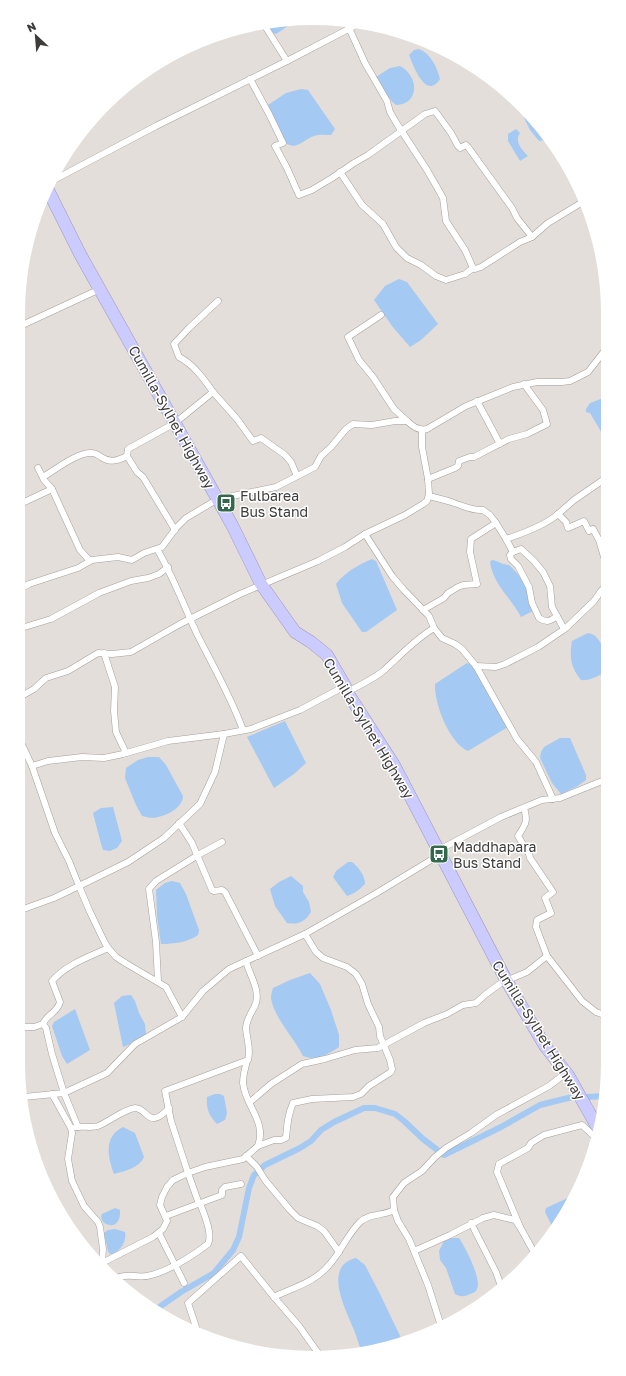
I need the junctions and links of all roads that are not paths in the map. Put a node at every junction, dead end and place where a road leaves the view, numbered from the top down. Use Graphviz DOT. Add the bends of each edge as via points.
graph roads {
  1 [pos="349,28"];
  2 [pos="267,29"];
  3 [pos="287,61"];
  4 [pos="250,79"];
  5 [pos="401,131"];
  6 [pos="340,172"];
  7 [pos="60,177"];
  8 [pos="51,195"];
  9 [pos="579,204"];
  10 [pos="532,237"];
  11 [pos="474,268"];
  12 [pos="100,289"];
  13 [pos="218,302"];
  14 [pos="381,315"];
  15 [pos="25,324"];
  16 [pos="601,355"];
  17 [pos="524,384"];
  18 [pos="214,392"];
  19 [pos="477,402"];
  20 [pos="407,421"];
  21 [pos="175,423"];
  22 [pos="422,431"];
  23 [pos="500,444"];
  24 [pos="127,456"];
  25 [pos="38,468"];
  26 [pos="297,476"];
  27 [pos="42,477"];
  28 [pos="428,479"];
  29 [pos="601,481"];
  30 [pos="52,489"];
  31 [pos="428,496"];
  32 [pos="218,499"];
  33 [pos="25,502"];
  34 [pos="558,514"];
  35 [pos="496,523"];
  36 [pos="174,530"];
  37 [pos="365,534"];
  38 [pos="506,539"];
  39 [pos="601,548"];
  40 [pos="157,549"];
  41 [pos="512,552"];
  42 [pos="90,561"];
  43 [pos="168,568"];
  44 [pos="261,584"];
  45 [pos="25,586"];
  46 [pos="601,591"];
  47 [pos="423,610"];
  48 [pos="556,616"];
  49 [pos="191,619"];
  50 [pos="25,627"];
  51 [pos="434,628"];
  52 [pos="564,629"];
  53 [pos="104,653"];
  54 [pos="476,666"];
  55 [pos="346,689"];
  56 [pos="25,694"];
  57 [pos="243,730"];
  58 [pos="224,734"];
  59 [pos="25,751"];
  60 [pos="126,753"];
  61 [pos="32,766"];
  62 [pos="601,781"];
  63 [pos="553,799"];
  64 [pos="524,808"];
  65 [pos="179,823"];
  66 [pos="222,842"];
  67 [pos="440,852"];
  68 [pos="198,855"];
  69 [pos="79,886"];
  70 [pos="25,908"];
  71 [pos="305,934"];
  72 [pos="108,948"];
  73 [pos="258,956"];
  74 [pos="547,956"];
  75 [pos="246,961"];
  76 [pos="506,980"];
  77 [pos="158,982"];
  78 [pos="601,1014"];
  79 [pos="182,1017"];
  80 [pos="43,1024"];
  81 [pos="25,1028"];
  82 [pos="384,1045"];
  83 [pos="247,1061"];
  84 [pos="567,1074"];
  85 [pos="64,1093"];
  86 [pos="52,1094"];
  87 [pos="27,1096"];
  88 [pos="250,1102"];
  89 [pos="169,1108"];
  90 [pos="594,1122"];
  91 [pos="78,1127"];
  92 [pos="71,1128"];
  93 [pos="592,1134"];
  94 [pos="258,1146"];
  95 [pos="246,1156"];
  96 [pos="188,1173"];
  97 [pos="242,1184"];
  98 [pos="200,1203"];
  99 [pos="394,1210"];
  100 [pos="166,1216"];
  101 [pos="471,1223"];
  102 [pos="520,1227"];
  103 [pos="159,1232"];
  104 [pos="532,1250"];
  105 [pos="414,1251"];
  106 [pos="339,1252"];
  107 [pos="102,1260"];
  108 [pos="105,1262"];
  109 [pos="175,1264"];
  110 [pos="119,1277"];
  111 [pos="500,1282"];
  112 [pos="184,1283"];
  113 [pos="274,1297"];
  114 [pos="439,1321"];
  115 [pos="196,1325"];
  116 [pos="317,1351"];
  1 -- 3 [label="street"];
  1 -- 5 [label="street"];
  2 -- 3 [label="street"];
  3 -- 4 [label="street"];
  4 -- 6 [label="street" via="282,143 275,146 299,195"];
  4 -- 7 [label="street"];
  5 -- 6 [label="street"];
  5 -- 10 [label="street" via="425,114 435,111 458,146 468,147"];
  5 -- 11 [label="street" via="443,198 446,221"];
  6 -- 11 [label="street" via="362,205 383,224 396,247 407,258 446,280"];
  8 -- 12 [label="highway, Cumilla-Sylhet Highway"];
  9 -- 10 [label="street" via="548,223"];
  10 -- 11 [label="street" via="481,267"];
  12 -- 15 [label="street"];
  12 -- 21 [label="highway, Cumilla-Sylhet Highway"];
  13 -- 18 [label="street" via="174,344 179,357 194,368"];
  14 -- 20 [label="street" via="348,337 359,360 394,409"];
  16 -- 17 [label="street" via="588,372 570,381"];
  17 -- 19 [label="street"];
  17 -- 23 [label="street" via="543,410 547,424"];
  18 -- 21 [label="street"];
  18 -- 26 [label="street" via="253,441 260,438 285,455"];
  19 -- 22 [label="street"];
  19 -- 23 [label="street"];
  20 -- 22 [label="street"];
  20 -- 26 [label="street" via="372,425 353,424 321,456 315,467"];
  21 -- 24 [label="street" via="128,449"];
  21 -- 32 [label="highway, Cumilla-Sylhet Highway"];
  22 -- 28 [label="street"];
  23 -- 28 [label="street" via="474,457 459,461 455,468"];
  24 -- 27 [label="street" via="106,461 94,453 83,454"];
  24 -- 36 [label="street" via="143,477"];
  25 -- 27 [label="street"];
  26 -- 32 [label="street" via="276,487"];
  27 -- 30 [label="street"];
  28 -- 31 [label="street"];
  29 -- 34 [label="street"];
  30 -- 33 [label="street"];
  30 -- 42 [label="street" via="78,546"];
  31 -- 35 [label="street" via="467,508 483,510"];
  31 -- 37 [label="street" via="427,500 415,509"];
  32 -- 36 [label="street" via="186,518"];
  32 -- 44 [label="highway, Cumilla-Sylhet Highway"];
  34 -- 38 [label="street" via="519,535"];
  34 -- 39 [label="street" via="568,528 584,521 589,531 593,529"];
  35 -- 38 [label="street"];
  35 -- 47 [label="street" via="471,539 470,552 477,584 454,589"];
  36 -- 40 [label="street" via="162,547"];
  37 -- 44 [label="street" via="318,561"];
  37 -- 47 [label="street" via="392,576"];
  38 -- 41 [label="street"];
  40 -- 42 [label="street" via="132,560 118,557"];
  40 -- 43 [label="street"];
  41 -- 48 [label="street" via="521,549 542,572 550,586 552,607"];
  41 -- 48 [label="street" via="511,559 518,566 529,587 532,603 539,618 546,621"];
  42 -- 45 [label="street" via="78,568"];
  43 -- 49 [label="street"];
  43 -- 50 [label="street" via="159,574 131,581 93,596 51,619"];
  44 -- 49 [label="street"];
  44 -- 55 [label="highway, Cumilla-Sylhet Highway" via="295,632 326,655"];
  46 -- 52 [label="street"];
  47 -- 51 [label="street"];
  48 -- 52 [label="street"];
  49 -- 53 [label="street" via="131,652"];
  49 -- 57 [label="street" via="232,701"];
  51 -- 54 [label="street" via="442,638 462,649"];
  51 -- 55 [label="street" via="367,683"];
  52 -- 54 [label="street" via="533,650 505,664 496,667"];
  53 -- 56 [label="street" via="68,671 46,678"];
  53 -- 60 [label="street" via="115,687 116,732"];
  54 -- 63 [label="street" via="517,739 536,762"];
  55 -- 57 [label="street" via="300,710"];
  55 -- 67 [label="highway, Cumilla-Sylhet Highway" via="394,765"];
  57 -- 58 [label="street"];
  58 -- 60 [label="street" via="168,741"];
  58 -- 65 [label="street" via="215,772 200,804"];
  59 -- 61 [label="street"];
  60 -- 61 [label="street" via="104,758 82,756"];
  61 -- 69 [label="street" via="55,833 70,861"];
  62 -- 63 [label="street"];
  63 -- 64 [label="street" via="542,800"];
  64 -- 67 [label="street"];
  64 -- 74 [label="street" via="527,819 518,836 553,892 546,898 551,913 537,920 536,927"];
  65 -- 68 [label="street"];
  65 -- 69 [label="street" via="164,838 128,862"];
  66 -- 68 [label="street"];
  67 -- 71 [label="street" via="375,894"];
  67 -- 76 [label="highway, Cumilla-Sylhet Highway"];
  68 -- 73 [label="street" via="212,890 225,892"];
  68 -- 77 [label="street" via="156,881 149,889"];
  69 -- 70 [label="street"];
  69 -- 72 [label="street"];
  71 -- 73 [label="street"];
  71 -- 82 [label="street" via="323,958 347,967 356,974"];
  72 -- 77 [label="street" via="116,957"];
  72 -- 80 [label="street" via="67,968 52,981 60,1002"];
  73 -- 75 [label="street"];
  74 -- 76 [label="street" via="527,972"];
  74 -- 78 [label="street" via="577,996"];
  75 -- 79 [label="street" via="229,968 203,991"];
  75 -- 83 [label="street" via="256,988 257,999 247,1026 250,1054"];
  76 -- 82 [label="street" via="476,1003 463,1005"];
  76 -- 84 [label="highway, Cumilla-Sylhet Highway" via="545,1046"];
  77 -- 79 [label="street" via="166,987"];
  79 -- 85 [label="street" via="135,1044 107,1073"];
  80 -- 81 [label="street"];
  80 -- 85 [label="street"];
  82 -- 88 [label="street" via="302,1064 271,1084"];
  82 -- 94 [label="street" via="392,1067 390,1072 353,1097 312,1099 293,1103 287,1122 286,1138"];
  83 -- 88 [label="street" via="243,1082"];
  83 -- 89 [label="street" via="165,1091"];
  84 -- 90 [label="highway, Cumilla-Sylhet Highway"];
  84 -- 99 [label="street" via="496,1115 435,1157 422,1171 404,1182 393,1197"];
  85 -- 86 [label="street"];
  85 -- 91 [label="street"];
  86 -- 87 [label="street"];
  86 -- 92 [label="street"];
  88 -- 94 [label="street" via="261,1132"];
  89 -- 91 [label="street" via="158,1118 146,1116 140,1109 135,1108 96,1126"];
  89 -- 96 [label="street"];
  91 -- 92 [label="street"];
  92 -- 107 [label="street" via="68,1159 72,1181 84,1206 100,1227"];
  93 -- 102 [label="street" via="582,1125 550,1133 499,1164 499,1178"];
  94 -- 95 [label="street"];
  95 -- 96 [label="street"];
  95 -- 106 [label="street" via="257,1166 290,1210 298,1218 324,1231"];
  96 -- 98 [label="street"];
  96 -- 100 [label="street" via="173,1180 165,1191 160,1206"];
  97 -- 98 [label="street" via="225,1187 222,1195"];
  98 -- 100 [label="street"];
  98 -- 109 [label="street" via="210,1233 210,1241 186,1260"];
  99 -- 105 [label="street"];
  99 -- 106 [label="street" via="360,1221"];
  100 -- 103 [label="street" via="165,1226"];
  101 -- 102 [label="street" via="494,1214 515,1220"];
  101 -- 105 [label="street"];
  101 -- 111 [label="street"];
  102 -- 104 [label="street"];
  103 -- 108 [label="street"];
  103 -- 109 [label="street"];
  105 -- 114 [label="street"];
  106 -- 113 [label="street" via="313,1280"];
  109 -- 110 [label="street" via="149,1276"];
  109 -- 112 [label="street"];
  113 -- 115 [label="street" via="241,1256 188,1302"];
  113 -- 116 [label="street"];
}
